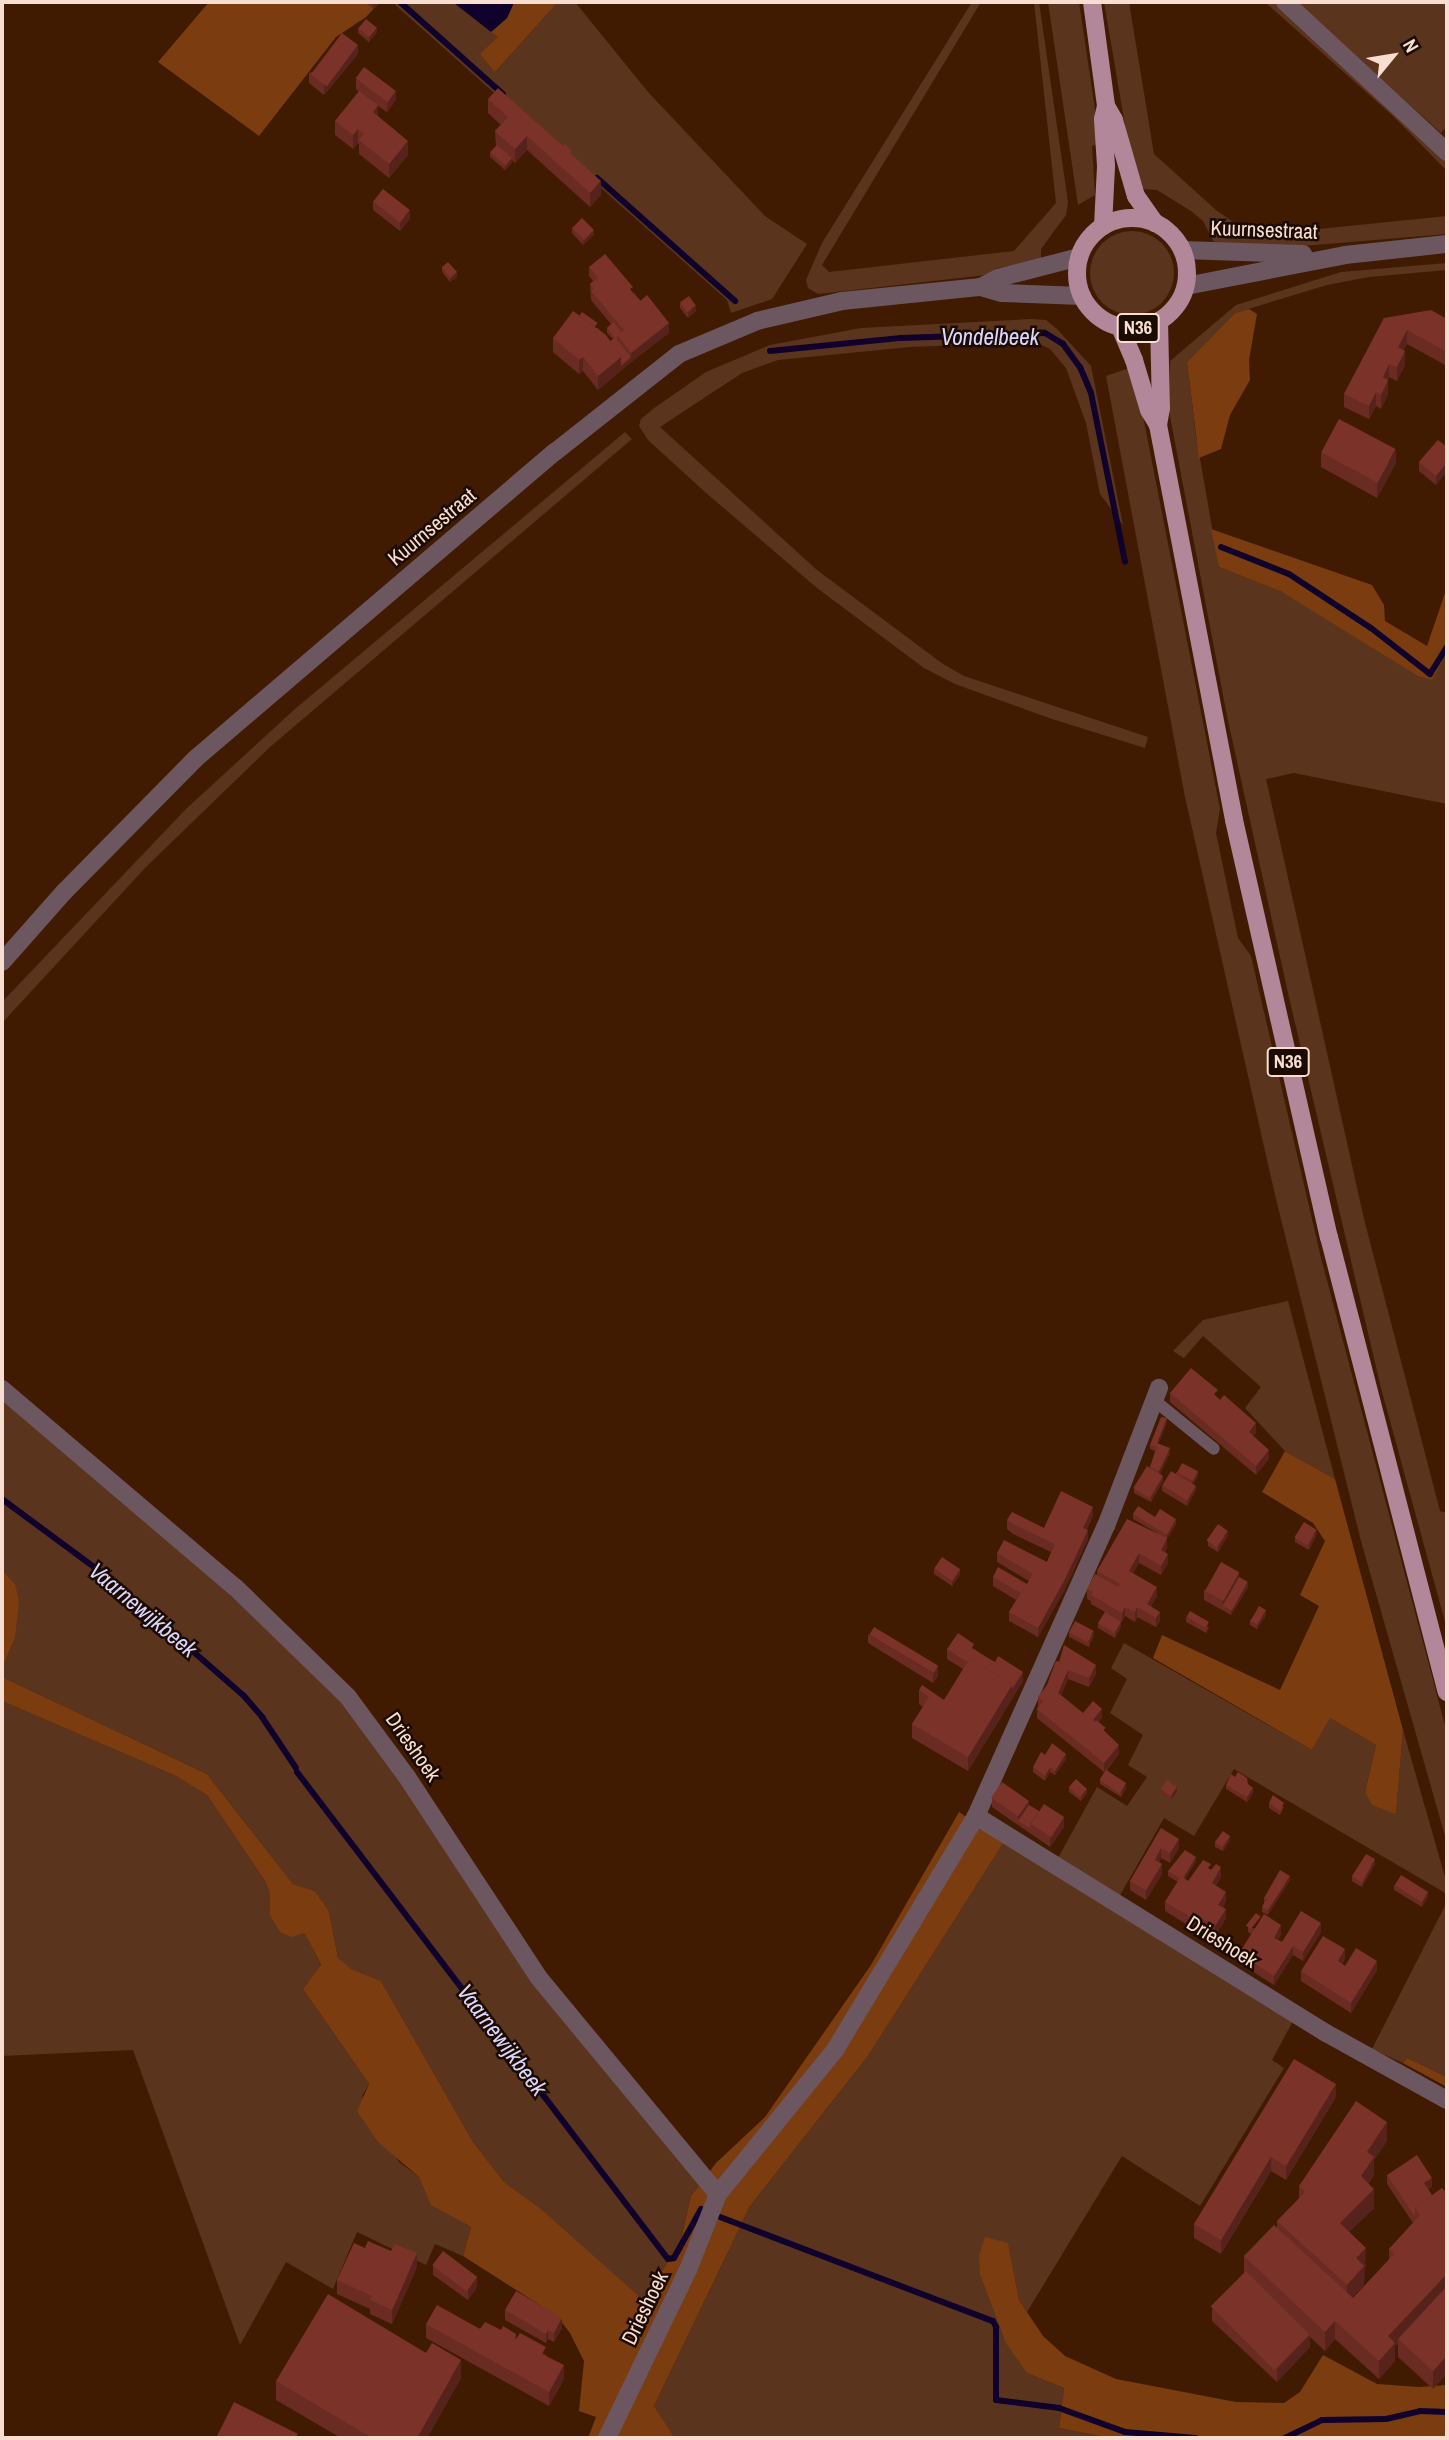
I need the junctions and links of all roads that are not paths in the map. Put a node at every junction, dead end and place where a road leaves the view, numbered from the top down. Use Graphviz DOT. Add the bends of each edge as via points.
graph roads {
  1 [pos="1092,2"];
  2 [pos="1284,2"];
  3 [pos="1106,106"];
  4 [pos="1447,152"];
  5 [pos="1155,223"];
  6 [pos="1103,226"];
  7 [pos="1447,244"];
  8 [pos="1182,250"];
  9 [pos="1345,255"];
  10 [pos="1079,257"];
  11 [pos="1186,286"];
  12 [pos="981,287"];
  13 [pos="1082,296"];
  14 [pos="1159,321"];
  15 [pos="1120,327"];
  16 [pos="1158,425"];
  17 [pos="2,962"];
  18 [pos="2,1389"];
  19 [pos="1156,1394"];
  20 [pos="1214,1449"];
  21 [pos="1447,1692"];
  22 [pos="976,1816"];
  23 [pos="1447,2100"];
  24 [pos="718,2194"];
  25 [pos="607,2438"];
  1 -- 3 [label="main road"];
  2 -- 4 [label="street"];
  3 -- 5 [label="main road" via="1136,196"];
  3 -- 6 [label="main road"];
  5 -- 6 [label="main road" via="1119,219"];
  5 -- 8 [label="main road" via="1171,234"];
  6 -- 10 [label="main road" via="1088,239"];
  7 -- 9 [label="street, Kuurnsestraat"];
  8 -- 9 [label="street, Kuurnsestraat"];
  8 -- 11 [label="main road"];
  9 -- 11 [label="street, Kuurnsestraat"];
  10 -- 12 [label="street, Kuurnsestraat" via="998,278"];
  10 -- 13 [label="main road" via="1076,277"];
  11 -- 14 [label="main road, N36" via="1176,307"];
  12 -- 13 [label="street, Kuurnsestraat" via="1002,293"];
  12 -- 17 [label="street, Kuurnsestraat" via="842,301 783,314 679,354 564,444 195,759"];
  13 -- 15 [label="main road, N36" via="1098,316"];
  14 -- 15 [label="main road, N36"];
  14 -- 16 [label="main road, N36"];
  15 -- 16 [label="main road, N36"];
  16 -- 21 [label="main road, N36" via="1207,687 1282,1035 1383,1453"];
  18 -- 24 [label="street, Drieshoek" via="235,1587 348,1697 407,1777 538,1978"];
  19 -- 20 [label="lane"];
  19 -- 22 [label="street, Drieshoek" via="1106,1526"];
  22 -- 23 [label="street, Drieshoek" via="1326,2033"];
  22 -- 24 [label="street, Drieshoek" via="835,2050"];
  24 -- 25 [label="street, Drieshoek" via="688,2270"];
}
